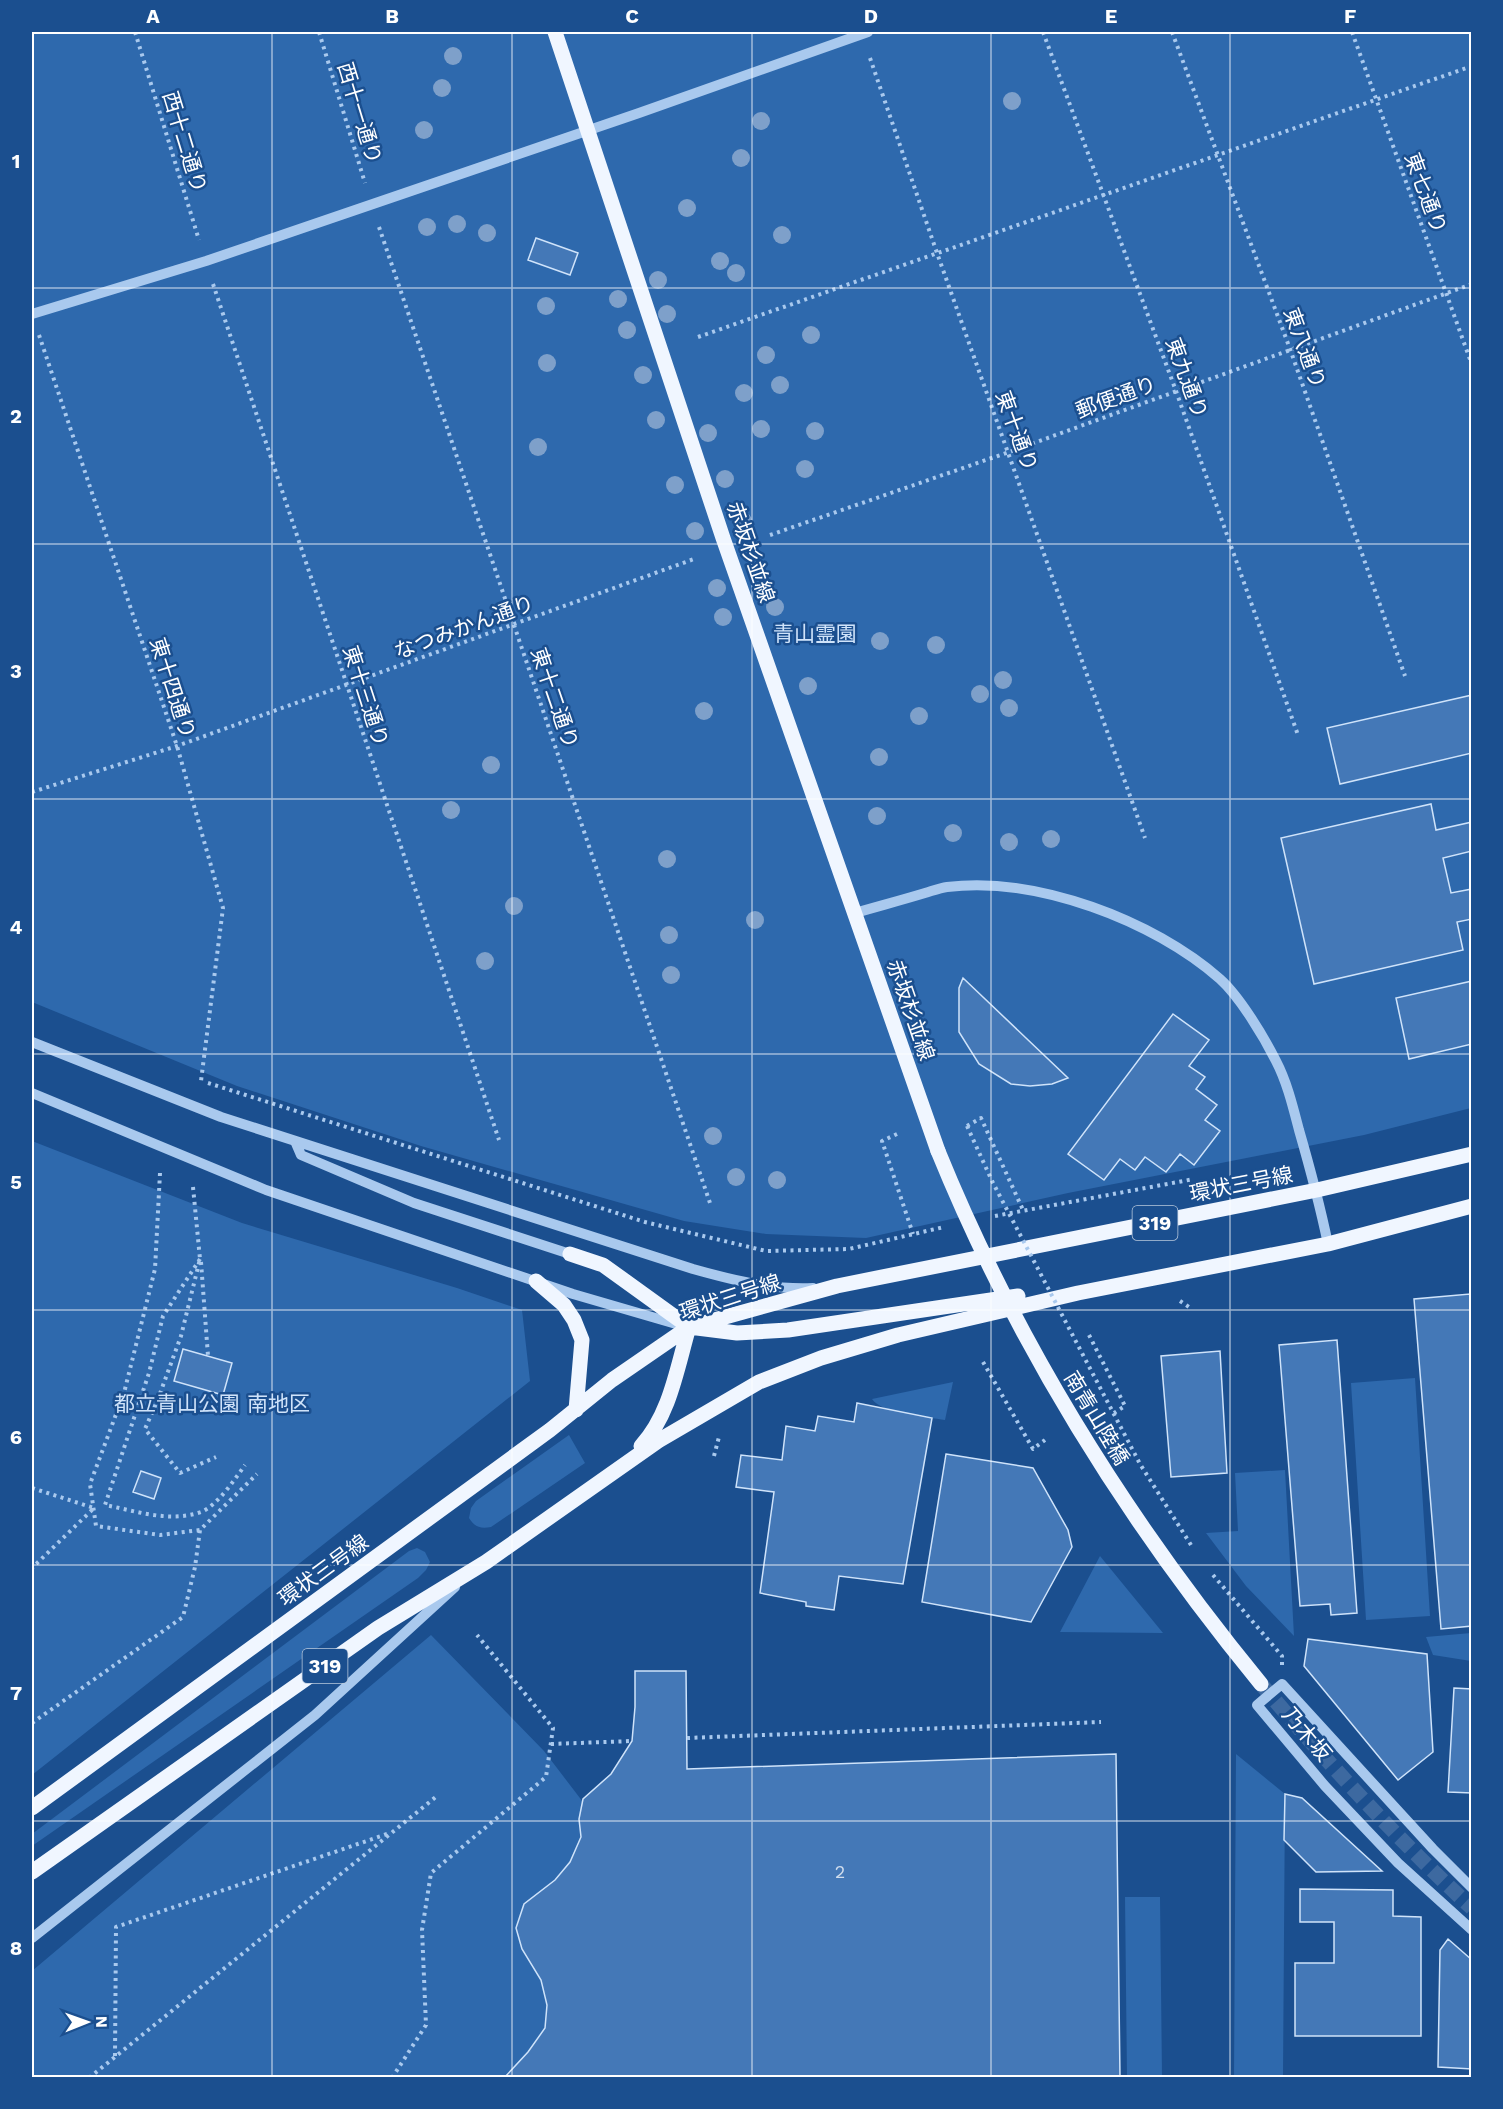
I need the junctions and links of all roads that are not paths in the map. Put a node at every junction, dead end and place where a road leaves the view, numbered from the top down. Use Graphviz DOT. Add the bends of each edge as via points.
graph roads {
  1 [pos="555,32"];
  2 [pos="864,32"];
  3 [pos="589,129"];
  4 [pos="32,313"];
  5 [pos="855,913"];
  6 [pos="32,1042"];
  7 [pos="32,1093"];
  8 [pos="296,1141"];
  9 [pos="938,1151"];
  10 [pos="1472,1154"];
  11 [pos="1317,1190"];
  12 [pos="1472,1206"];
  13 [pos="1328,1244"];
  14 [pos="570,1254"];
  15 [pos="536,1281"];
  16 [pos="837,1286"];
  17 [pos="1077,1293"];
  18 [pos="689,1328"];
  19 [pos="576,1410"];
  20 [pos="622,1466"];
  21 [pos="473,1571"];
  22 [pos="1261,1684"];
  23 [pos="32,1808"];
  24 [pos="32,1872"];
  25 [pos="1472,1888"];
  26 [pos="1472,1930"];
  27 [pos="32,1938"];
  1 -- 3 [label="main road, 赤坂杉並線"];
  2 -- 3 [label="street"];
  3 -- 4 [label="street" via="206,261"];
  3 -- 5 [label="main road, 赤坂杉並線" via="723,538"];
  5 -- 9 [label="main road, 赤坂杉並線"];
  5 -- 11 [label="street" via="945,887 977,885 1024,890 1099,909 1192,957 1222,981 1277,1062"];
  6 -- 8 [label="street" via="221,1117"];
  7 -- 15 [label="street" via="266,1191"];
  8 -- 14 [label="street" via="301,1155 414,1203"];
  8 -- 16 [label="street" via="716,1275 797,1289"];
  9 -- 22 [label="main road, 南青山陸橋, bridge" via="993,1273 1079,1430 1171,1569"];
  10 -- 11 [label="main road, 環状三号線 / 319"];
  11 -- 13 [label="street"];
  11 -- 16 [label="main road, 環状三号線 / 319"];
  12 -- 13 [label="main road, 319"];
  13 -- 17 [label="main road, 319"];
  14 -- 18 [label="main road" via="603,1265"];
  15 -- 18 [label="street"];
  15 -- 19 [label="main road" via="564,1305 582,1340"];
  16 -- 18 [label="main road, 環状三号線 / 319"];
  17 -- 18 [label="main road" via="1064,1290 788,1330 737,1333"];
  17 -- 20 [label="main road, 319" via="898,1335 821,1358 759,1382"];
  18 -- 19 [label="main road, 環状三号線 / 319" via="612,1380"];
  18 -- 20 [label="main road" via="664,1413 652,1434"];
  19 -- 23 [label="main road, 環状三号線 / 319"];
  20 -- 21 [label="main road, 319"];
  21 -- 24 [label="main road, 319" via="378,1628"];
  21 -- 27 [label="street" via="315,1715"];
  25 -- 26 [label="street, 乃木坂" via="1432,1850 1281,1685 1257,1705 1333,1795 1398,1863"];
}
